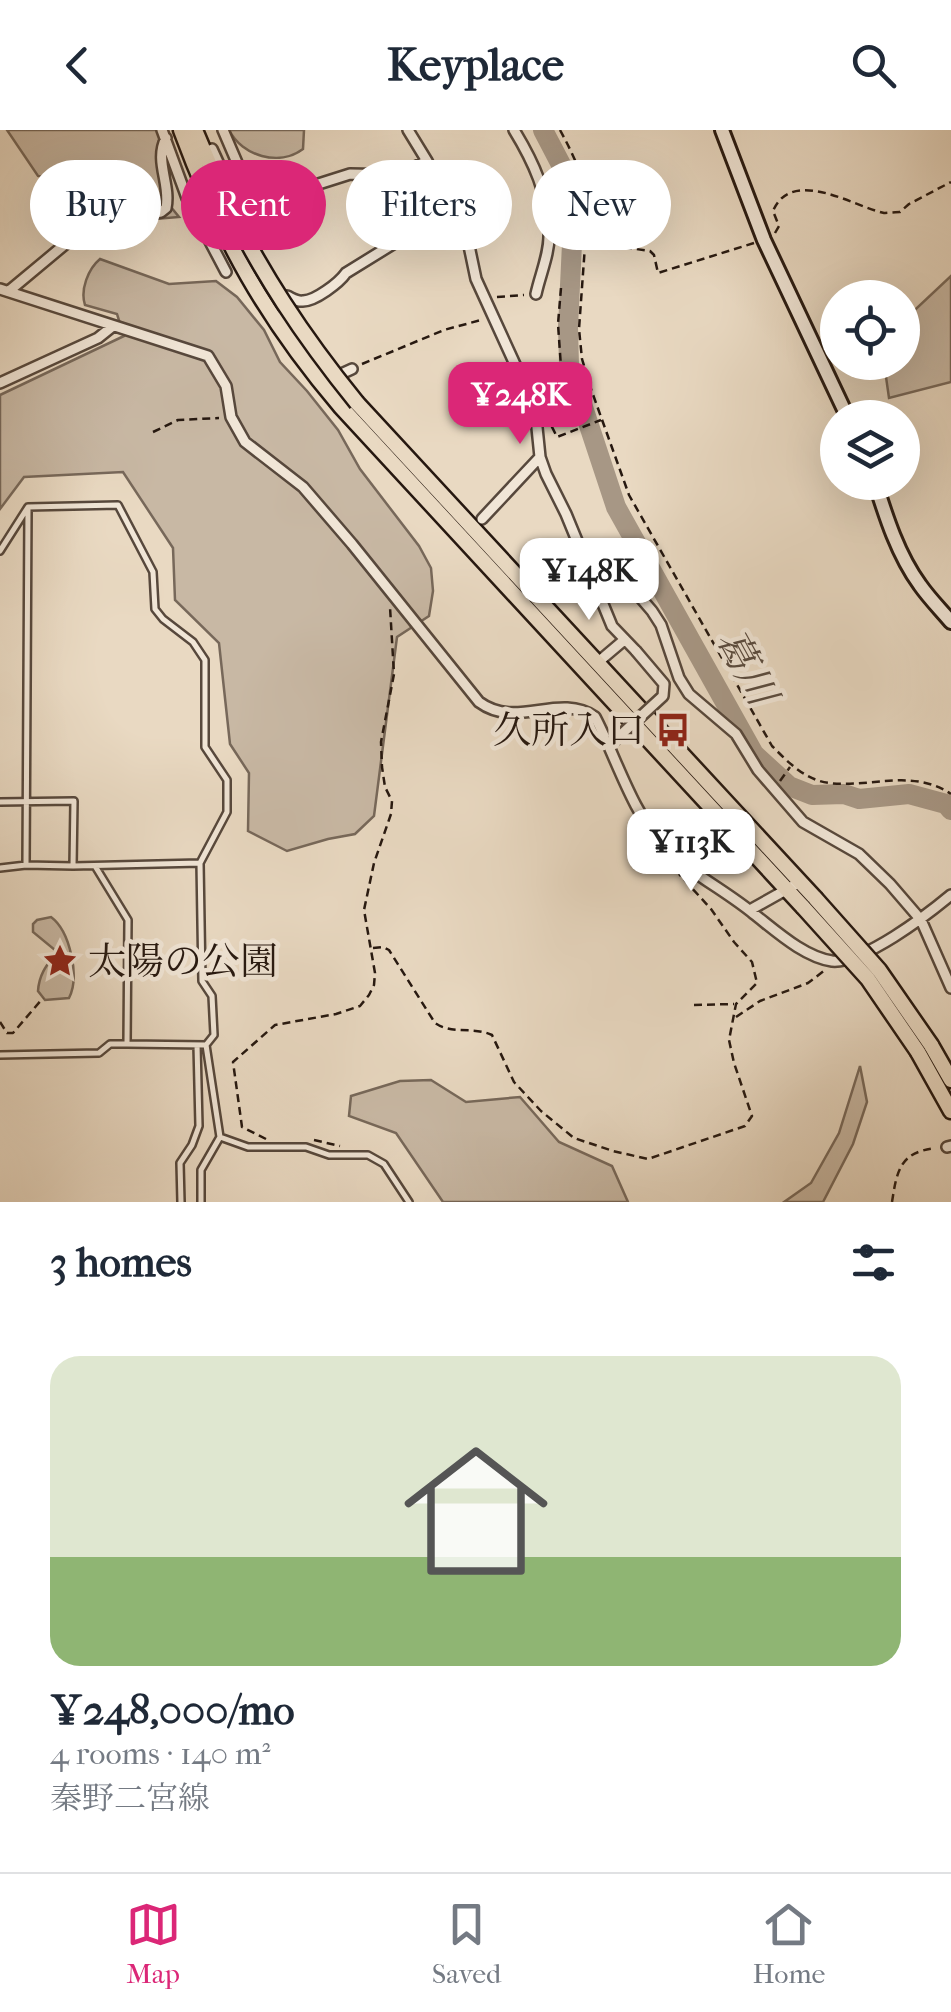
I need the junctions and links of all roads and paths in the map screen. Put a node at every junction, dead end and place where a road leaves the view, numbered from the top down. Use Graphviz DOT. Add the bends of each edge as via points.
graph roads {
  1 [pos="181,130"];
  2 [pos="196,130"];
  3 [pos="223,130"];
  4 [pos="408,130"];
  5 [pos="514,130"];
  6 [pos="560,130"];
  7 [pos="722,130"];
  8 [pos="164,134"];
  9 [pos="212,149"];
  10 [pos="195,160"];
  11 [pos="203,160"];
  12 [pos="217,160"];
  13 [pos="236,160"];
  14 [pos="426,160"];
  15 [pos="576,160"];
  16 [pos="181,181"];
  17 [pos="951,182"];
  18 [pos="764,240"];
  19 [pos="214,250"];
  20 [pos="233,250"];
  21 [pos="250,250"];
  22 [pos="384,250"];
  23 [pos="470,250"];
  24 [pos="585,250"];
  25 [pos="643,250"];
  26 [pos="226,272"];
  27 [pos="561,288"];
  28 [pos="4,290"];
  29 [pos="536,294"];
  30 [pos="485,298"];
  31 [pos="493,316"];
  32 [pos="113,326"];
  33 [pos="363,363"];
  34 [pos="352,369"];
  35 [pos="0,383"];
  36 [pos="840,400"];
  37 [pos="221,418"];
  38 [pos="602,420"];
  39 [pos="153,432"];
  40 [pos="540,457"];
  41 [pos="880,500"];
  42 [pos="28,507"];
  43 [pos="482,519"];
  44 [pos="0,551"];
  45 [pos="585,564"];
  46 [pos="388,591"];
  47 [pos="951,622"];
  48 [pos="624,640"];
  49 [pos="597,663"];
  50 [pos="611,743"];
  51 [pos="791,766"];
  52 [pos="776,788"];
  53 [pos="951,794"];
  54 [pos="0,802"];
  55 [pos="28,802"];
  56 [pos="200,863"];
  57 [pos="671,864"];
  58 [pos="26,866"];
  59 [pos="73,866"];
  60 [pos="95,866"];
  61 [pos="0,868"];
  62 [pos="794,886"];
  63 [pos="951,895"];
  64 [pos="750,910"];
  65 [pos="921,920"];
  66 [pos="371,948"];
  67 [pos="834,961"];
  68 [pos="951,988"];
  69 [pos="43,998"];
  70 [pos="736,1004"];
  71 [pos="694,1005"];
  72 [pos="734,1018"];
  73 [pos="0,1022"];
  74 [pos="127,1044"];
  75 [pos="196,1044"];
  76 [pos="206,1045"];
  77 [pos="925,1049"];
  78 [pos="0,1055"];
  79 [pos="951,1080"];
  80 [pos="951,1111"];
  81 [pos="220,1138"];
  82 [pos="267,1139"];
  83 [pos="309,1139"];
  84 [pos="344,1147"];
  85 [pos="949,1147"];
  86 [pos="181,1202"];
  87 [pos="201,1202"];
  88 [pos="409,1202"];
  89 [pos="892,1202"];
  1 -- 10 [label="main road"];
  2 -- 11 [label="main road"];
  3 -- 13 [label="street"];
  4 -- 14 [label="street"];
  5 -- 29 [label="street" via="534,163 550,233"];
  6 -- 15 [label="path"];
  7 -- 18 [label="street"];
  8 -- 16 [label="street"];
  8 -- 28 [label="street" via="166,208 74,236"];
  9 -- 12 [label="street"];
  17 -- 18 [label="path" via="900,212 884,213 836,194 793,193 777,202 779,226"];
  18 -- 25 [label="path" via="658,273 654,255"];
  18 -- 36 [label="street"];
  19 -- 26 [label="street"];
  20 -- 62 [label="main road" via="279,328 341,407"];
  21 -- 49 [label="main road, bridge" via="280,302 357,403"];
  22 -- 34 [label="street" via="307,301 282,298 283,320 328,380"];
  23 -- 30 [label="street"];
  24 -- 38 [label="path" via="580,344"];
  27 -- 38 [label="path" via="561,366 580,427"];
  28 -- 32 [label="street"];
  29 -- 30 [label="path"];
  30 -- 31 [label="street"];
  31 -- 33 [label="path"];
  31 -- 40 [label="street" via="535,408"];
  32 -- 35 [label="street"];
  32 -- 46 [label="street" via="208,356 245,442 302,487"];
  37 -- 39 [label="path" via="178,420"];
  38 -- 51 [label="path" via="640,516 772,746"];
  40 -- 43 [label="street"];
  40 -- 45 [label="street"];
  41 -- 47 [label="street" via="919,584"];
  42 -- 44 [label="lane"];
  42 -- 55 [label="lane"];
  42 -- 56 [label="lane" via="118,505 153,572 154,609 205,660 205,747 227,780 228,812"];
  45 -- 48 [label="street"];
  45 -- 65 [label="street" via="652,611 678,678 736,734 802,822 859,854"];
  46 -- 50 [label="street" via="491,711 584,709 596,716"];
  46 -- 66 [label="path" via="394,674 381,742 392,801 364,910"];
  48 -- 49 [label="street"];
  48 -- 50 [label="street, bridge" via="664,684 663,696"];
  49 -- 62 [label="main road"];
  50 -- 64 [label="street" via="660,842"];
  51 -- 52 [label="path"];
  51 -- 53 [label="path" via="828,783 902,778"];
  54 -- 55 [label="lane"];
  55 -- 58 [label="lane"];
  55 -- 59 [label="lane" via="74,801"];
  56 -- 60 [label="lane"];
  56 -- 76 [label="lane" via="202,981 212,996 214,1035"];
  57 -- 70 [label="path" via="752,962 757,983"];
  58 -- 59 [label="lane"];
  58 -- 61 [label="lane"];
  59 -- 60 [label="lane"];
  60 -- 74 [label="lane" via="128,920"];
  62 -- 64 [label="street"];
  62 -- 77 [label="main road, bridge"];
  63 -- 65 [label="street"];
  64 -- 67 [label="street" via="810,953"];
  65 -- 67 [label="street" via="858,957"];
  65 -- 68 [label="street"];
  66 -- 72 [label="path" via="389,950 434,1023 492,1035 514,1082 574,1138 648,1159 749,1122 752,1111 730,1040"];
  66 -- 82 [label="path" via="374,985 360,1006 275,1026 233,1062 242,1127"];
  67 -- 72 [label="path" via="808,983 760,1000"];
  69 -- 73 [label="path" via="13,1033"];
  70 -- 71 [label="path"];
  70 -- 72 [label="path"];
  74 -- 75 [label="lane"];
  74 -- 78 [label="lane" via="110,1044 99,1053"];
  75 -- 76 [label="lane"];
  75 -- 86 [label="lane" via="199,1126 180,1163"];
  76 -- 81 [label="lane"];
  77 -- 79 [label="main road"];
  77 -- 80 [label="main road"];
  81 -- 87 [label="lane" via="201,1170"];
  81 -- 88 [label="lane" via="248,1147 368,1155 384,1164"];
  83 -- 84 [label="path"];
  85 -- 89 [label="path" via="916,1152 904,1162"];
}
